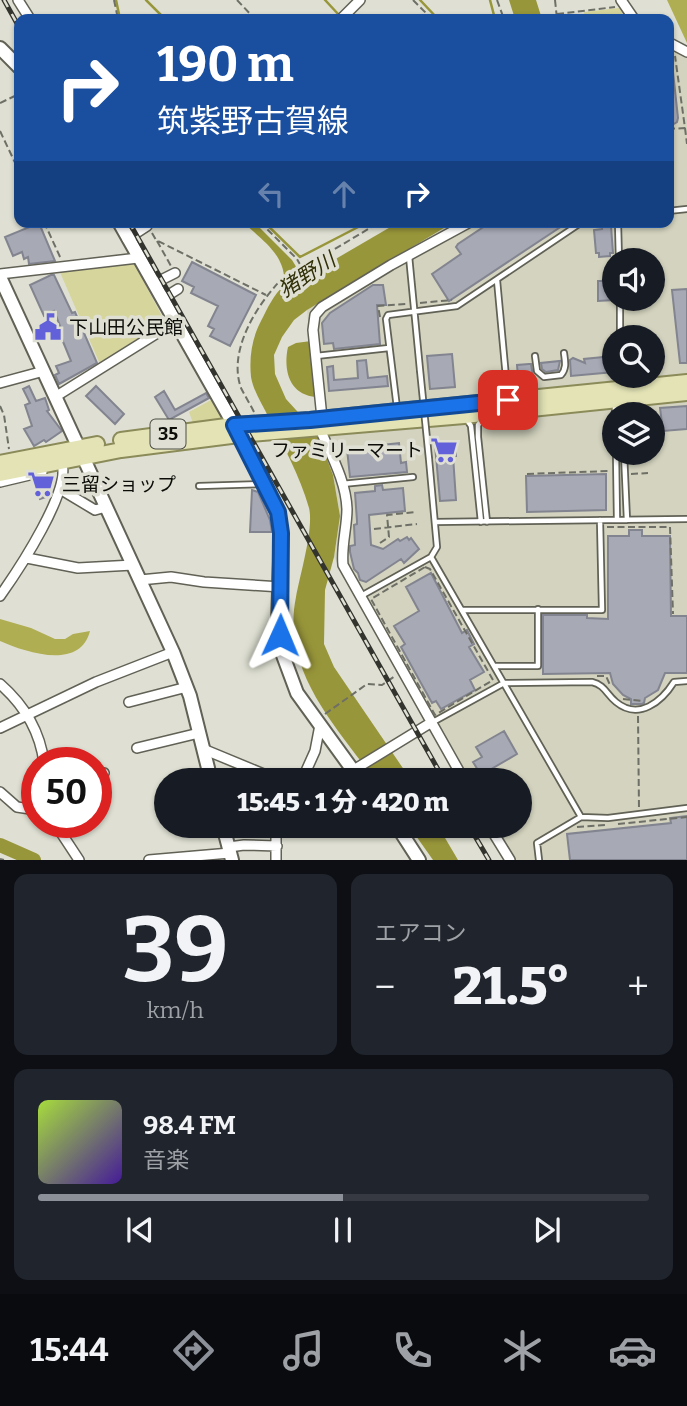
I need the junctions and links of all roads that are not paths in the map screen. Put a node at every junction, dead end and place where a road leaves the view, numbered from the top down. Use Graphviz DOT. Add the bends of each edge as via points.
graph roads {
  1 [pos="360,0"];
  2 [pos="346,14"];
  3 [pos="0,48"];
  4 [pos="14,61"];
  5 [pos="123,228"];
  6 [pos="144,228"];
  7 [pos="459,228"];
  8 [pos="573,228"];
  9 [pos="618,228"];
  10 [pos="127,239"];
  11 [pos="619,248"];
  12 [pos="409,256"];
  13 [pos="138,258"];
  14 [pos="175,273"];
  15 [pos="0,275"];
  16 [pos="497,280"];
  17 [pos="153,284"];
  18 [pos="178,289"];
  19 [pos="162,299"];
  20 [pos="414,311"];
  21 [pos="175,322"];
  22 [pos="389,348"];
  23 [pos="564,353"];
  24 [pos="316,356"];
  25 [pos="535,356"];
  26 [pos="44,371"];
  27 [pos="687,382"];
  28 [pos="0,383"];
  29 [pos="687,393"];
  30 [pos="55,397"];
  31 [pos="619,397"];
  32 [pos="508,400"];
  33 [pos="397,411"];
  34 [pos="498,412"];
  35 [pos="464,416"];
  36 [pos="316,424"];
  37 [pos="237,430"];
  38 [pos="80,452"];
  39 [pos="5,458"];
  40 [pos="62,464"];
  41 [pos="616,465"];
  42 [pos="625,465"];
  43 [pos="0,474"];
  44 [pos="413,477"];
  45 [pos="0,482"];
  46 [pos="264,484"];
  47 [pos="342,484"];
  48 [pos="199,486"];
  49 [pos="60,489"];
  50 [pos="106,507"];
  51 [pos="687,519"];
  52 [pos="600,520"];
  53 [pos="617,520"];
  54 [pos="627,520"];
  55 [pos="435,522"];
  56 [pos="484,522"];
  57 [pos="431,557"];
  58 [pos="27,558"];
  59 [pos="133,565"];
  60 [pos="141,580"];
  61 [pos="281,587"];
  62 [pos="0,596"];
  63 [pos="360,597"];
  64 [pos="538,609"];
  65 [pos="462,610"];
  66 [pos="173,652"];
  67 [pos="495,666"];
  68 [pos="687,681"];
  69 [pos="504,682"];
  70 [pos="0,684"];
  71 [pos="187,687"];
  72 [pos="129,702"];
  73 [pos="28,716"];
  74 [pos="432,722"];
  75 [pos="318,723"];
  76 [pos="0,728"];
  77 [pos="199,733"];
  78 [pos="40,747"];
  79 [pos="137,748"];
  80 [pos="203,749"];
  81 [pos="208,768"];
  82 [pos="249,768"];
  83 [pos="307,768"];
  84 [pos="355,768"];
  85 [pos="364,768"];
  86 [pos="457,768"];
  87 [pos="0,792"];
  88 [pos="21,808"];
  89 [pos="687,808"];
  90 [pos="581,817"];
  91 [pos="63,838"];
  92 [pos="277,838"];
  93 [pos="405,838"];
  94 [pos="495,838"];
  95 [pos="277,846"];
  96 [pos="230,853"];
  97 [pos="79,860"];
  98 [pos="149,860"];
  99 [pos="276,860"];
  100 [pos="419,860"];
  101 [pos="510,860"];
  102 [pos="539,860"];
  1 -- 2 [label="street"];
  3 -- 4 [label="main road"];
  5 -- 10 [label="main road"];
  6 -- 10 [label="street"];
  7 -- 12 [label="street"];
  8 -- 16 [label="lane"];
  9 -- 11 [label="lane"];
  10 -- 13 [label="main road"];
  12 -- 20 [label="lane"];
  12 -- 24 [label="street" via="322,307 313,321"];
  13 -- 15 [label="street"];
  13 -- 17 [label="main road"];
  14 -- 17 [label="street"];
  15 -- 26 [label="main road"];
  16 -- 20 [label="lane" via="457,306"];
  16 -- 32 [label="lane"];
  17 -- 19 [label="main road"];
  18 -- 19 [label="street"];
  19 -- 21 [label="main road"];
  20 -- 22 [label="lane" via="388,315"];
  20 -- 55 [label="lane, bridge"];
  21 -- 30 [label="street"];
  21 -- 37 [label="main road"];
  22 -- 24 [label="lane"];
  22 -- 33 [label="lane"];
  23 -- 25 [label="lane" via="561,375 544,377 537,370"];
  24 -- 36 [label="street"];
  26 -- 28 [label="street"];
  26 -- 30 [label="main road"];
  27 -- 31 [label="main road, 35"];
  29 -- 31 [label="main road, 35"];
  30 -- 38 [label="main road"];
  31 -- 32 [label="main road, 35"];
  31 -- 34 [label="main road, 35"];
  32 -- 33 [label="main road, 35"];
  33 -- 36 [label="main road, 35"];
  34 -- 35 [label="main road, 35"];
  34 -- 56 [label="lane" via="478,425"];
  35 -- 36 [label="main road, 35"];
  35 -- 56 [label="lane" via="471,426"];
  36 -- 37 [label="main road, 35"];
  36 -- 47 [label="street"];
  37 -- 38 [label="main road, 35"];
  37 -- 46 [label="main road"];
  38 -- 39 [label="main road, 35"];
  38 -- 40 [label="main road, 35"];
  38 -- 50 [label="main road"];
  40 -- 43 [label="main road, 35"];
  40 -- 45 [label="street"];
  40 -- 49 [label="street" via="65,474"];
  41 -- 53 [label="lane"];
  42 -- 54 [label="lane"];
  44 -- 47 [label="lane"];
  46 -- 48 [label="lane"];
  46 -- 61 [label="main road" via="278,512"];
  47 -- 63 [label="street" via="347,509 343,565"];
  49 -- 50 [label="street" via="95,510"];
  49 -- 58 [label="street"];
  50 -- 59 [label="main road"];
  51 -- 54 [label="lane"];
  52 -- 53 [label="lane"];
  52 -- 56 [label="lane"];
  52 -- 64 [label="lane" via="602,610"];
  53 -- 54 [label="lane"];
  55 -- 56 [label="lane"];
  55 -- 57 [label="lane" via="438,547"];
  57 -- 63 [label="lane"];
  57 -- 65 [label="lane"];
  58 -- 59 [label="street" via="78,568"];
  58 -- 62 [label="street"];
  59 -- 60 [label="main road"];
  60 -- 61 [label="street" via="171,576"];
  60 -- 66 [label="main road"];
  61 -- 75 [label="main road" via="281,650 297,693"];
  63 -- 74 [label="street" via="406,669"];
  64 -- 65 [label="lane"];
  64 -- 67 [label="lane" via="538,666"];
  65 -- 67 [label="lane"];
  66 -- 71 [label="main road"];
  66 -- 73 [label="street" via="96,682"];
  67 -- 69 [label="lane"];
  68 -- 69 [label="lane" via="674,682 663,699 642,710 619,705 604,687 592,682"];
  69 -- 74 [label="lane"];
  69 -- 90 [label="lane"];
  70 -- 73 [label="street"];
  71 -- 72 [label="street"];
  71 -- 77 [label="main road"];
  73 -- 76 [label="street"];
  73 -- 78 [label="street"];
  74 -- 85 [label="street"];
  74 -- 86 [label="street"];
  75 -- 83 [label="street" via="315,751"];
  75 -- 84 [label="main road"];
  77 -- 79 [label="street"];
  77 -- 80 [label="main road"];
  80 -- 81 [label="main road"];
  80 -- 82 [label="street"];
  87 -- 88 [label="street"];
  89 -- 90 [label="lane"];
  90 -- 102 [label="lane" via="537,843"];
  91 -- 97 [label="street"];
  92 -- 95 [label="street"];
  93 -- 100 [label="main road"];
  94 -- 101 [label="street"];
  95 -- 96 [label="street" via="244,845"];
  95 -- 99 [label="street"];
  96 -- 98 [label="street"];
}
